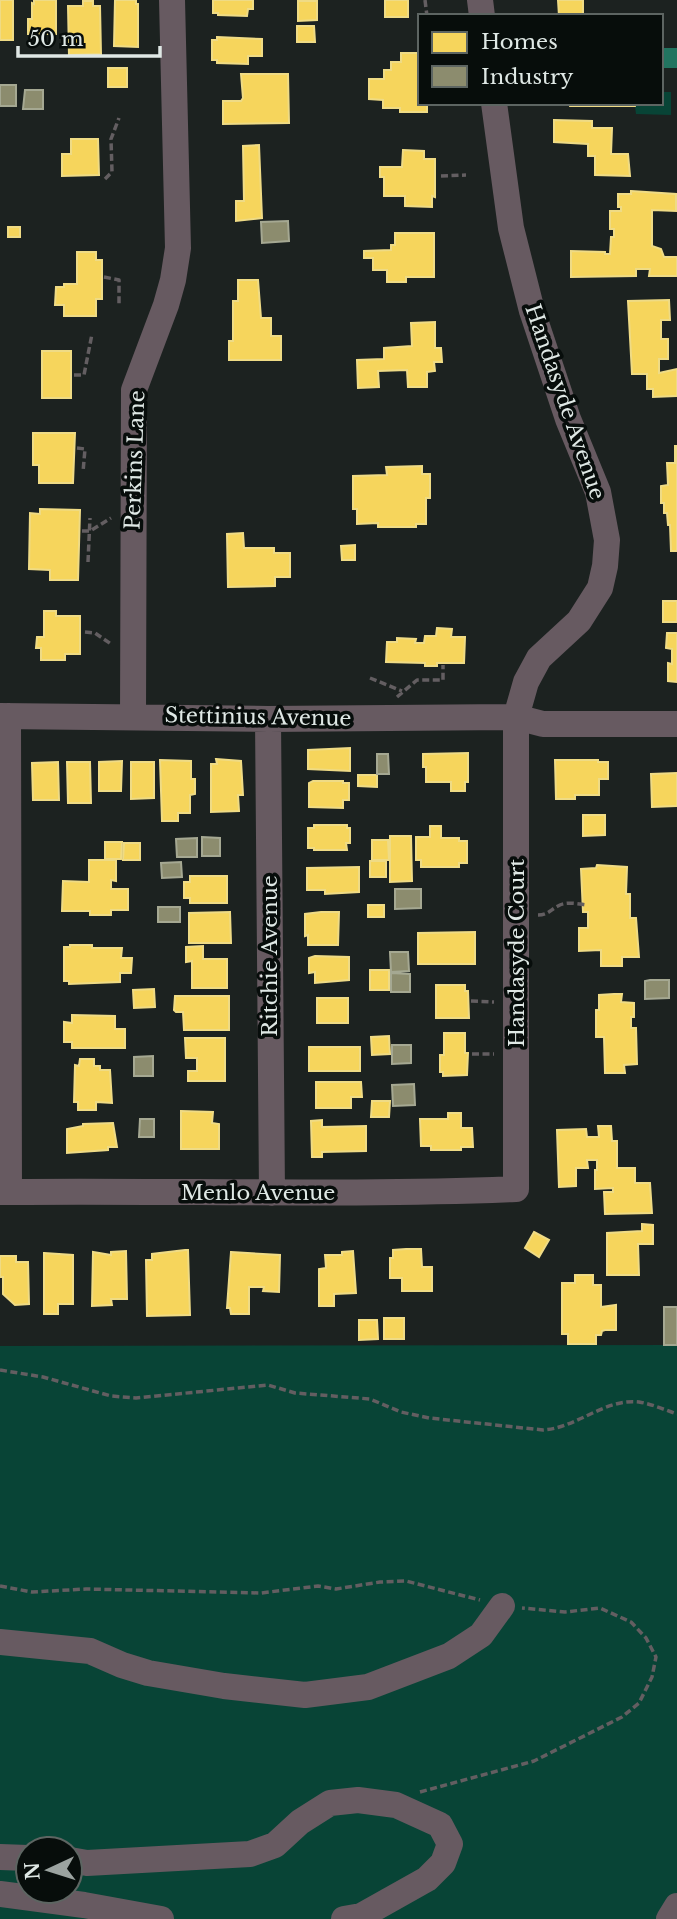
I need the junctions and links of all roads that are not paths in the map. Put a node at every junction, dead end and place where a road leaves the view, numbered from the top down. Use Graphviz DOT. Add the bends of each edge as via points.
graph roads {
  1 [pos="172,0"];
  2 [pos="494,105"];
  3 [pos="4,716"];
  4 [pos="134,716"];
  5 [pos="516,717"];
  6 [pos="268,719"];
  7 [pos="677,724"];
  8 [pos="516,1189"];
  9 [pos="5,1192"];
  10 [pos="272,1194"];
  11 [pos="502,1606"];
  12 [pos="0,1642"];
  13 [pos="84,1862"];
  14 [pos="0,1894"];
  15 [pos="677,1906"];
  16 [pos="161,1919"];
  17 [pos="344,1919"];
  18 [pos="669,1919"];
  1 -- 4 [label="street, Perkins Lane" via="178,248 166,305 134,390"];
  2 -- 5 [label="street, Handasyde Avenue" via="509,215 532,311 572,431 598,492 607,540 600,588 579,621 539,658"];
  3 -- 4 [label="street, Stettinius Avenue"];
  3 -- 9 [label="street"];
  4 -- 6 [label="street, Stettinius Avenue"];
  5 -- 6 [label="street, Stettinius Avenue"];
  5 -- 7 [label="street, Stettinius Avenue" via="543,724"];
  5 -- 8 [label="street, Handasyde Court"];
  6 -- 10 [label="street, Ritchie Avenue"];
  8 -- 10 [label="street, Menlo Avenue"];
  9 -- 10 [label="street, Menlo Avenue"];
  11 -- 12 [label="street" via="481,1635 449,1656 368,1687 304,1695 148,1673 90,1651"];
  13 -- 17 [label="street" via="250,1854 275,1845 330,1803 358,1800 396,1805 440,1825 450,1844 443,1863 427,1879 360,1916"];
  14 -- 16 [label="street"];
  15 -- 18 [label="street"];
}
